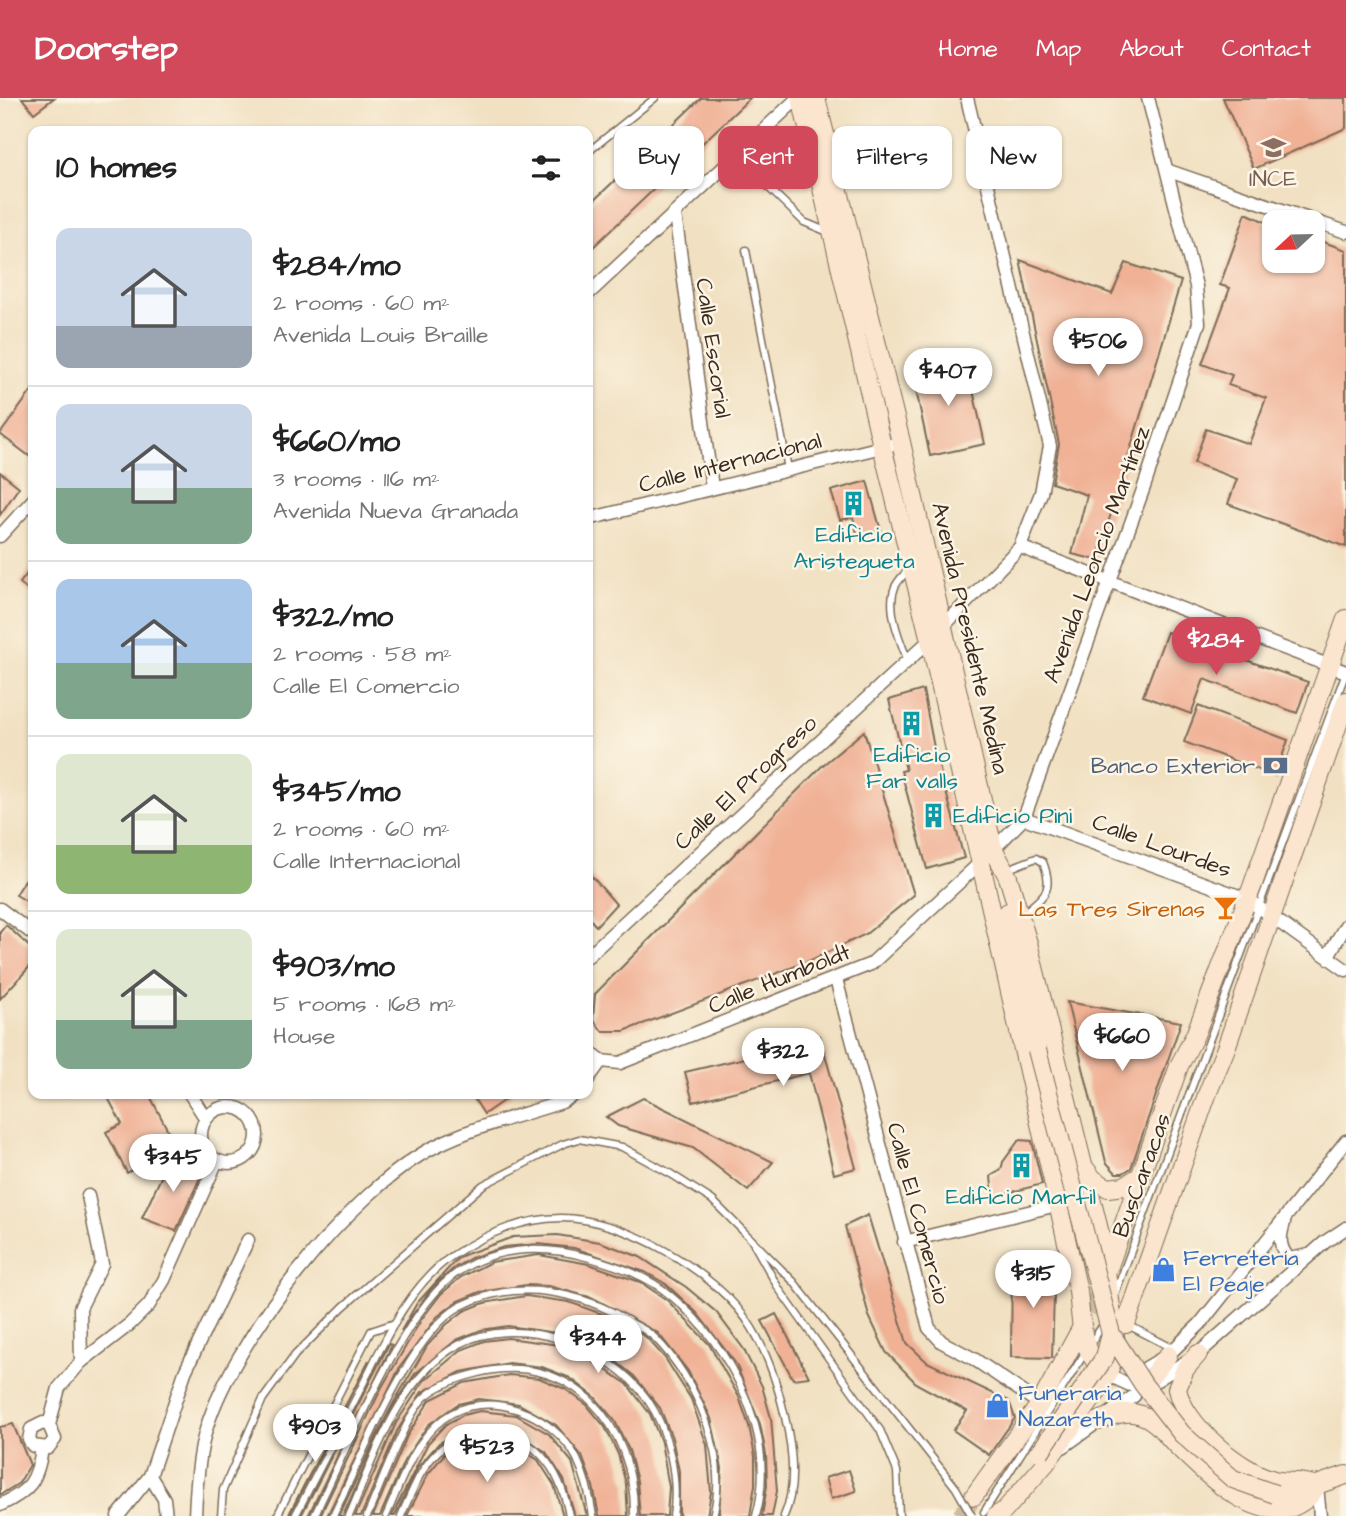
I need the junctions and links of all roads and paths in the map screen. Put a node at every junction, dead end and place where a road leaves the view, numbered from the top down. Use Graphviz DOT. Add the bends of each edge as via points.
graph roads {
  1 [pos="655,98"];
  2 [pos="799,98"];
  3 [pos="816,98"];
  4 [pos="967,98"];
  5 [pos="1148,98"];
  6 [pos="593,148"];
  7 [pos="1169,171"];
  8 [pos="770,189"];
  9 [pos="675,214"];
  10 [pos="1346,232"];
  11 [pos="832,234"];
  12 [pos="746,250"];
  13 [pos="593,290"];
  14 [pos="901,442"];
  15 [pos="881,446"];
  16 [pos="789,469"];
  17 [pos="712,488"];
  18 [pos="28,505"];
  19 [pos="593,513"];
  20 [pos="0,536"];
  21 [pos="1020,547"];
  22 [pos="911,565"];
  23 [pos="1108,581"];
  24 [pos="1346,620"];
  25 [pos="944,626"];
  26 [pos="930,639"];
  27 [pos="908,661"];
  28 [pos="1341,670"];
  29 [pos="1346,701"];
  30 [pos="964,787"];
  31 [pos="1024,818"];
  32 [pos="993,848"];
  33 [pos="981,862"];
  34 [pos="1004,870"];
  35 [pos="1259,907"];
  36 [pos="0,909"];
  37 [pos="1020,917"];
  38 [pos="1346,925"];
  39 [pos="28,930"];
  40 [pos="593,951"];
  41 [pos="1328,956"];
  42 [pos="1346,970"];
  43 [pos="836,979"];
  44 [pos="593,1055"];
  45 [pos="601,1061"];
  46 [pos="593,1072"];
  47 [pos="193,1099"];
  48 [pos="567,1099"];
  49 [pos="206,1119"];
  50 [pos="1346,1141"];
  51 [pos="216,1163"];
  52 [pos="1082,1164"];
  53 [pos="1139,1177"];
  54 [pos="88,1196"];
  55 [pos="1056,1205"];
  56 [pos="1288,1213"];
  57 [pos="1346,1228"];
  58 [pos="747,1232"];
  59 [pos="248,1240"];
  60 [pos="904,1242"];
  61 [pos="1313,1254"];
  62 [pos="1107,1272"];
  63 [pos="1106,1297"];
  64 [pos="1090,1313"];
  65 [pos="395,1323"];
  66 [pos="1119,1329"];
  67 [pos="1080,1331"];
  68 [pos="1088,1351"];
  69 [pos="1171,1352"];
  70 [pos="1198,1354"];
  71 [pos="81,1362"];
  72 [pos="1108,1375"];
  73 [pos="1150,1378"];
  74 [pos="1133,1396"];
  75 [pos="1040,1404"];
  76 [pos="1099,1421"];
  77 [pos="49,1425"];
  78 [pos="1011,1443"];
  79 [pos="42,1449"];
  80 [pos="1039,1452"];
  81 [pos="1346,1475"];
  82 [pos="150,1476"];
  83 [pos="1317,1486"];
  84 [pos="0,1505"];
  85 [pos="987,1510"];
  86 [pos="1266,1514"];
  87 [pos="118,1516"];
  88 [pos="166,1516"];
  89 [pos="195,1516"];
  90 [pos="221,1516"];
  91 [pos="277,1516"];
  92 [pos="295,1516"];
  93 [pos="314,1516"];
  94 [pos="333,1516"];
  95 [pos="349,1516"];
  96 [pos="367,1516"];
  97 [pos="386,1516"];
  98 [pos="401,1516"];
  99 [pos="569,1516"];
  100 [pos="593,1516"];
  101 [pos="634,1516"];
  102 [pos="673,1516"];
  103 [pos="713,1516"];
  104 [pos="756,1516"];
  105 [pos="784,1516"];
  106 [pos="899,1516"];
  107 [pos="972,1516"];
  108 [pos="1320,1516"];
  1 -- 6 [label="lane"];
  2 -- 9 [label="street"];
  2 -- 11 [label="street, Avenida Presidente Medina"];
  3 -- 14 [label="street, Avenida Presidente Medina"];
  4 -- 21 [label="street" via="1050,446 1041,493"];
  5 -- 7 [label="street, Avenida Leoncio Martínez"];
  7 -- 10 [label="street"];
  7 -- 23 [label="street, Avenida Leoncio Martínez" via="1196,286 1199,323"];
  8 -- 11 [label="lane" via="804,222"];
  9 -- 13 [label="street"];
  9 -- 17 [label="street, Calle Escorial"];
  11 -- 15 [label="street, Avenida Presidente Medina"];
  12 -- 16 [label="lane"];
  14 -- 15 [label="street, Calle Internacional"];
  14 -- 25 [label="street, Avenida Presidente Medina"];
  15 -- 16 [label="street, Calle Internacional"];
  15 -- 22 [label="street, Avenida Presidente Medina"];
  16 -- 17 [label="street, Calle Internacional"];
  17 -- 19 [label="street, Calle Internacional"];
  18 -- 20 [label="street"];
  21 -- 23 [label="street"];
  21 -- 25 [label="street, Calle El Progreso"];
  22 -- 26 [label="street, Avenida Presidente Medina"];
  22 -- 27 [label="lane" via="894,588 895,624"];
  23 -- 28 [label="street"];
  23 -- 31 [label="street, Avenida Leoncio Martínez"];
  24 -- 28 [label="street"];
  25 -- 26 [label="street, Calle El Progreso"];
  25 -- 32 [label="street, Avenida Presidente Medina"];
  26 -- 27 [label="street, Calle El Progreso"];
  26 -- 30 [label="street, Avenida Presidente Medina"];
  27 -- 40 [label="street, Calle El Progreso"];
  28 -- 35 [label="street"];
  29 -- 35 [label="street"];
  30 -- 32 [label="street"];
  30 -- 33 [label="street, Avenida Presidente Medina"];
  31 -- 32 [label="street, Avenida Leoncio Martínez"];
  31 -- 35 [label="street, Calle Lourdes"];
  32 -- 33 [label="street, Calle Humboldt"];
  32 -- 34 [label="street, Avenida Presidente Medina"];
  32 -- 66 [label="street, bridge" via="1037,1049"];
  33 -- 43 [label="street, Calle Humboldt" via="871,964"];
  33 -- 55 [label="street, Avenida Presidente Medina"];
  34 -- 37 [label="street, Avenida Presidente Medina"];
  34 -- 37 [label="lane" via="1036,859 1043,862 1051,880 1042,898"];
  35 -- 41 [label="street, Calle Lourdes"];
  35 -- 53 [label="street" via="1179,1066"];
  35 -- 63 [label="lane, BusCaracas"];
  35 -- 66 [label="street"];
  36 -- 39 [label="street"];
  37 -- 52 [label="street, Avenida Presidente Medina"];
  38 -- 41 [label="street"];
  41 -- 42 [label="street, Calle Lourdes"];
  43 -- 45 [label="street, Calle Humboldt" via="620,1063"];
  43 -- 60 [label="street, Calle El Comercio"];
  44 -- 45 [label="street"];
  45 -- 46 [label="street"];
  47 -- 49 [label="street"];
  48 -- 89 [label="street" via="436,1146 410,1162 334,1230 231,1370 204,1436"];
  49 -- 51 [label="street" via="202,1144"];
  49 -- 51 [label="street" via="231,1107 248,1115 257,1132 246,1157 229,1165"];
  50 -- 56 [label="street"];
  51 -- 71 [label="street" via="149,1305"];
  52 -- 53 [label="street" via="1093,1179 1108,1188"];
  52 -- 62 [label="street, Avenida Presidente Medina"];
  53 -- 62 [label="street"];
  54 -- 71 [label="street" via="102,1264 80,1308"];
  55 -- 60 [label="street"];
  55 -- 67 [label="street, Avenida Presidente Medina" via="1078,1292"];
  56 -- 61 [label="street" via="1280,1236 1282,1250 1289,1259"];
  56 -- 69 [label="street" via="1200,1324"];
  57 -- 61 [label="street"];
  58 -- 90 [label="lane" via="712,1200 622,1147 579,1139 536,1155 483,1185 295,1355 263,1399 223,1490"];
  58 -- 106 [label="lane" via="779,1289 880,1430 897,1471"];
  58 -- 107 [label="lane, bridge" via="794,1282 956,1488"];
  59 -- 82 [label="street" via="184,1372"];
  60 -- 75 [label="street, Calle El Comercio" via="929,1328 942,1342"];
  61 -- 70 [label="street"];
  62 -- 63 [label="street, Avenida Presidente Medina"];
  63 -- 68 [label="lane, BusCaracas"];
  63 -- 72 [label="street, Avenida Presidente Medina" via="1118,1352"];
  64 -- 67 [label="street"];
  65 -- 91 [label="lane" via="371,1331"];
  65 -- 92 [label="lane"];
  65 -- 105 [label="lane" via="422,1285 450,1257 479,1239 517,1225 562,1218 615,1228 661,1248 715,1286 751,1327 776,1379 792,1470"];
  66 -- 69 [label="lane"];
  66 -- 80 [label="street, bridge" via="1105,1357"];
  66 -- 83 [label="street, bridge" via="1143,1384 1182,1434 1233,1479 1275,1494"];
  67 -- 68 [label="street"];
  67 -- 75 [label="street"];
  68 -- 72 [label="street"];
  68 -- 80 [label="lane, BusCaracas"];
  69 -- 73 [label="street"];
  70 -- 73 [label="street"];
  70 -- 83 [label="street" via="1185,1368 1177,1389 1202,1431 1234,1460 1260,1475"];
  71 -- 77 [label="street" via="59,1388"];
  72 -- 73 [label="street" via="1130,1385"];
  72 -- 80 [label="street"];
  74 -- 76 [label="street"];
  75 -- 78 [label="street"];
  76 -- 80 [label="street" via="1070,1440"];
  76 -- 86 [label="street" via="1135,1413 1155,1422 1213,1481"];
  77 -- 79 [label="street" via="55,1439"];
  77 -- 79 [label="street" via="35,1424 29,1434 33,1446"];
  78 -- 80 [label="street" via="1020,1439"];
  78 -- 85 [label="street"];
  79 -- 84 [label="street" via="38,1476"];
  80 -- 85 [label="street"];
  81 -- 83 [label="street"];
  82 -- 87 [label="street"];
  82 -- 88 [label="street" via="164,1499"];
  83 -- 86 [label="street" via="1302,1503"];
  83 -- 108 [label="street"];
  93 -- 104 [label="lane" via="402,1339 425,1306 455,1274 481,1258 529,1247 625,1268 670,1294 710,1335 741,1387 758,1439 763,1489"];
  94 -- 103 [label="lane" via="414,1352 433,1327 460,1307 495,1294 535,1290 577,1296 612,1310 653,1336 704,1413 716,1458"];
  95 -- 102 [label="lane" via="414,1382 459,1344 491,1334 570,1341 614,1366 648,1400 670,1450 676,1496"];
  96 -- 101 [label="lane" via="405,1430 425,1397 460,1378 522,1368 553,1376 585,1393 607,1416 625,1454"];
  97 -- 100 [label="lane" via="427,1434 466,1408 496,1404 524,1412 554,1429 576,1457"];
  98 -- 99 [label="lane" via="421,1470 441,1449 456,1439 499,1433 524,1440 548,1460 564,1491"];
}
